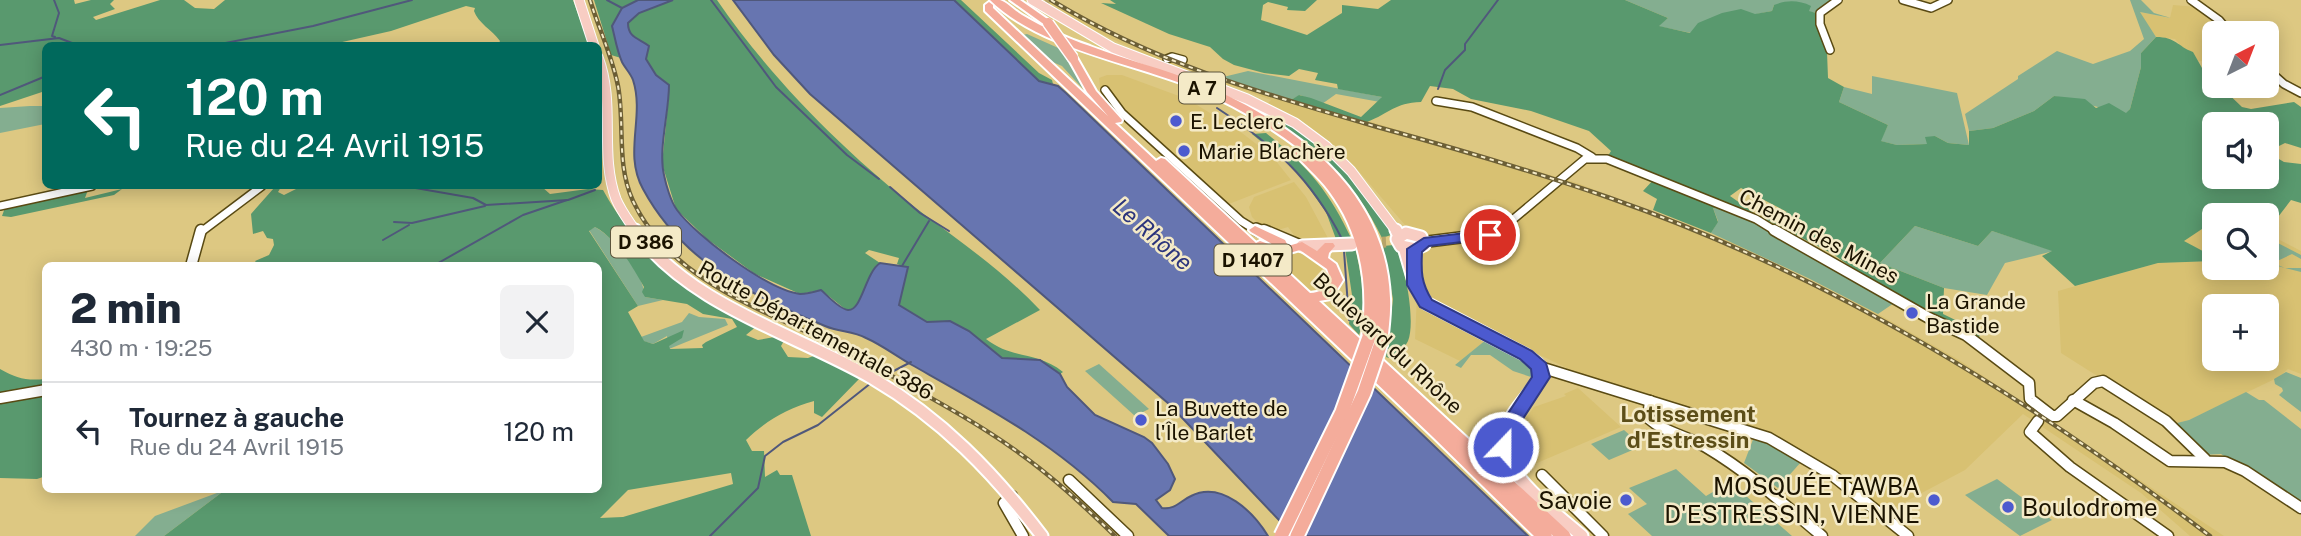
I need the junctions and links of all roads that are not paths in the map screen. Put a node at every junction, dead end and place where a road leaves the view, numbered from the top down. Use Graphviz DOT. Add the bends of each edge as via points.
graph roads {
  1 [pos="579,0"];
  2 [pos="1014,0"];
  3 [pos="1839,0"];
  4 [pos="1903,0"];
  5 [pos="1948,0"];
  6 [pos="2191,0"];
  7 [pos="1038,1"];
  8 [pos="989,2"];
  9 [pos="2220,21"];
  10 [pos="1048,23"];
  11 [pos="593,42"];
  12 [pos="1830,50"];
  13 [pos="1073,58"];
  14 [pos="1164,58"];
  15 [pos="1183,60"];
  16 [pos="602,73"];
  17 [pos="2279,80"];
  18 [pos="1105,90"];
  19 [pos="2301,93"];
  20 [pos="1436,101"];
  21 [pos="1591,157"];
  22 [pos="68,189"];
  23 [pos="77,189"];
  24 [pos="258,189"];
  25 [pos="62,192"];
  26 [pos="1183,194"];
  27 [pos="0,206"];
  28 [pos="1233,227"];
  29 [pos="1251,228"];
  30 [pos="1407,241"];
  31 [pos="1352,244"];
  32 [pos="1335,245"];
  33 [pos="1301,246"];
  34 [pos="1286,251"];
  35 [pos="1321,260"];
  36 [pos="192,262"];
  37 [pos="1330,291"];
  38 [pos="1308,297"];
  39 [pos="1328,317"];
  40 [pos="1374,342"];
  41 [pos="1540,367"];
  42 [pos="1372,371"];
  43 [pos="42,391"];
  44 [pos="0,398"];
  45 [pos="2073,400"];
  46 [pos="1650,401"];
  47 [pos="2041,416"];
  48 [pos="2205,459"];
  49 [pos="1542,475"];
  50 [pos="1069,480"];
  51 [pos="1012,496"];
  52 [pos="2301,508"];
  53 [pos="1023,536"];
  54 [pos="1042,536"];
  55 [pos="1128,536"];
  56 [pos="1281,536"];
  57 [pos="1297,536"];
  58 [pos="1544,536"];
  59 [pos="1563,536"];
  60 [pos="1582,536"];
  61 [pos="1604,536"];
  62 [pos="1822,536"];
  63 [pos="1908,536"];
  64 [pos="2168,536"];
  1 -- 11 [label="main road"];
  2 -- 10 [label="highway"];
  3 -- 12 [label="street" via="1820,13"];
  4 -- 5 [label="street" via="1931,8"];
  6 -- 9 [label="street"];
  7 -- 14 [label="main road" via="1102,43"];
  8 -- 26 [label="highway, Boulevard du Rhône / D 1407" via="988,9"];
  8 -- 40 [label="highway, A 7" via="1058,37 1235,103 1311,152 1349,194 1375,242 1385,293"];
  10 -- 13 [label="highway, bridge"];
  13 -- 28 [label="highway, Boulevard du Rhône / D 1407" via="1098,100"];
  14 -- 15 [label="street"];
  14 -- 30 [label="main road" via="1295,123 1339,158"];
  16 -- 51 [label="main road, Route Départementale 386 / D 386" via="609,100 614,196 633,227 662,258 735,310 897,393 964,444"];
  17 -- 19 [label="street"];
  18 -- 29 [label="street" via="1122,113"];
  20 -- 21 [label="street, Chemin des Mines" via="1472,107 1581,149"];
  21 -- 30 [label="street" via="1496,233"];
  21 -- 47 [label="street, Chemin des Mines" via="1612,160 1756,219 1966,335 2029,383 2030,399"];
  22 -- 25 [label="street"];
  23 -- 25 [label="street"];
  24 -- 36 [label="street" via="201,230"];
  25 -- 27 [label="street"];
  26 -- 38 [label="highway" via="1226,227 1294,292"];
  26 -- 42 [label="highway, Boulevard du Rhône / D 1407"];
  28 -- 34 [label="highway" via="1265,249"];
  28 -- 38 [label="highway, Boulevard du Rhône / D 1407"];
  29 -- 33 [label="street"];
  29 -- 34 [label="highway" via="1281,243"];
  30 -- 41 [label="main road" via="1415,285 1426,303 1526,355"];
  31 -- 32 [label="main road"];
  32 -- 33 [label="main road"];
  32 -- 35 [label="highway" via="1323,252"];
  33 -- 34 [label="highway"];
  33 -- 35 [label="highway"];
  35 -- 37 [label="highway" via="1336,272"];
  35 -- 38 [label="highway" via="1328,282"];
  37 -- 38 [label="highway"];
  37 -- 39 [label="highway" via="1324,302"];
  38 -- 39 [label="highway, Boulevard du Rhône / D 1407"];
  38 -- 42 [label="highway" via="1308,306"];
  39 -- 59 [label="highway, Boulevard du Rhône / D 1407"];
  40 -- 56 [label="highway, A 7, bridge"];
  40 -- 57 [label="highway, A 7, bridge" via="1364,393"];
  41 -- 46 [label="street"];
  41 -- 60 [label="main road" via="1541,377 1504,434 1504,452 1518,475"];
  42 -- 58 [label="highway, Boulevard du Rhône / D 1407"];
  43 -- 44 [label="street"];
  45 -- 47 [label="street" via="2057,416"];
  45 -- 48 [label="street" via="2170,461"];
  45 -- 48 [label="street" via="2102,381 2166,421"];
  46 -- 62 [label="street" via="1648,418 1660,429 1697,442 1744,471"];
  46 -- 63 [label="street" via="1771,439 1868,502"];
  47 -- 64 [label="street" via="2030,432 2070,467"];
  48 -- 52 [label="street" via="2236,467"];
  49 -- 61 [label="street"];
  50 -- 55 [label="street"];
  51 -- 53 [label="street" via="1004,503"];
  51 -- 54 [label="main road, Route Départementale 386 / D 386"];
}
